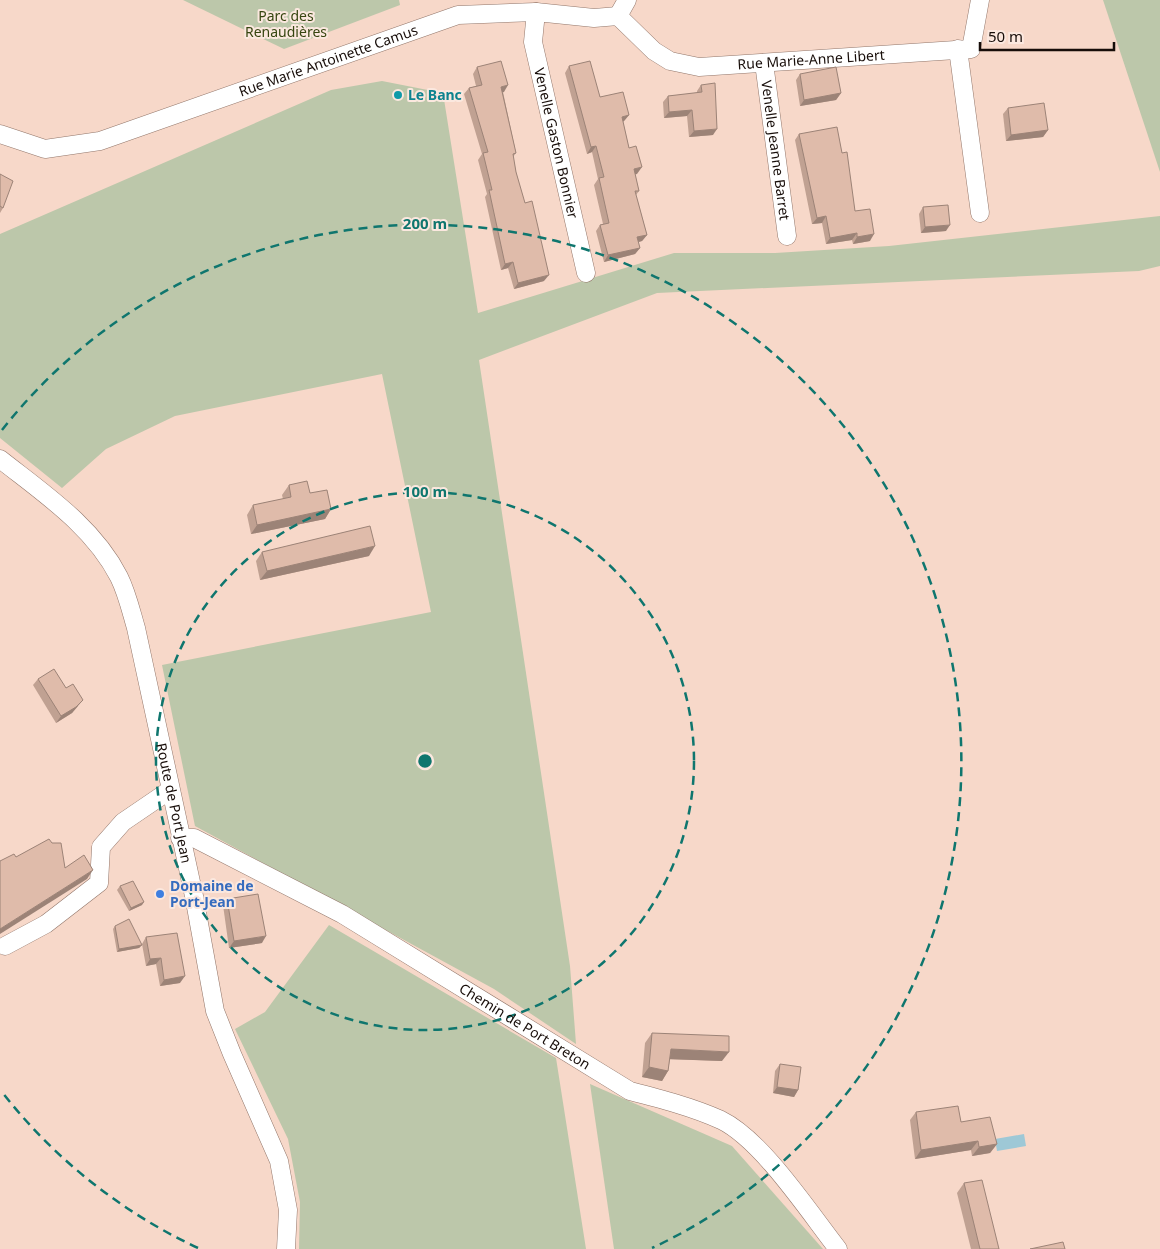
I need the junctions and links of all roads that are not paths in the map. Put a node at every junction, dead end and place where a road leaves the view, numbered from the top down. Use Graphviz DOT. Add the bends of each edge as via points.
graph roads {
  1 [pos="627,0"];
  2 [pos="980,0"];
  3 [pos="536,12"];
  4 [pos="618,16"];
  5 [pos="958,49"];
  6 [pos="764,63"];
  7 [pos="0,134"];
  8 [pos="980,212"];
  9 [pos="787,236"];
  10 [pos="586,273"];
  11 [pos="0,458"];
  12 [pos="170,790"];
  13 [pos="180,838"];
  14 [pos="5,946"];
  15 [pos="286,1249"];
  16 [pos="838,1249"];
  1 -- 4 [label="street"];
  2 -- 5 [label="street" via="972,49"];
  3 -- 4 [label="street, Rue Marie Antoinette Camus" via="594,18"];
  3 -- 7 [label="street, Rue Marie Antoinette Camus" via="458,15 100,141 45,149"];
  3 -- 10 [label="street, Venelle Gaston Bonnier" via="533,42"];
  4 -- 6 [label="street, Rue Marie-Anne Libert" via="670,61 699,67"];
  5 -- 6 [label="street, Rue Marie-Anne Libert"];
  5 -- 8 [label="street"];
  6 -- 9 [label="street, Venelle Jeanne Barret"];
  11 -- 12 [label="street, Route de Port Jean" via="73,517 97,544 118,576 136,628"];
  12 -- 13 [label="street, Route de Port Jean"];
  12 -- 14 [label="street" via="123,822 101,847 99,883 46,924"];
  13 -- 15 [label="street, Route de Port Jean" via="215,1011 280,1161 288,1210"];
  13 -- 16 [label="street, Chemin de Port Breton" via="194,838 342,914 630,1091 722,1121 762,1152"];
}
